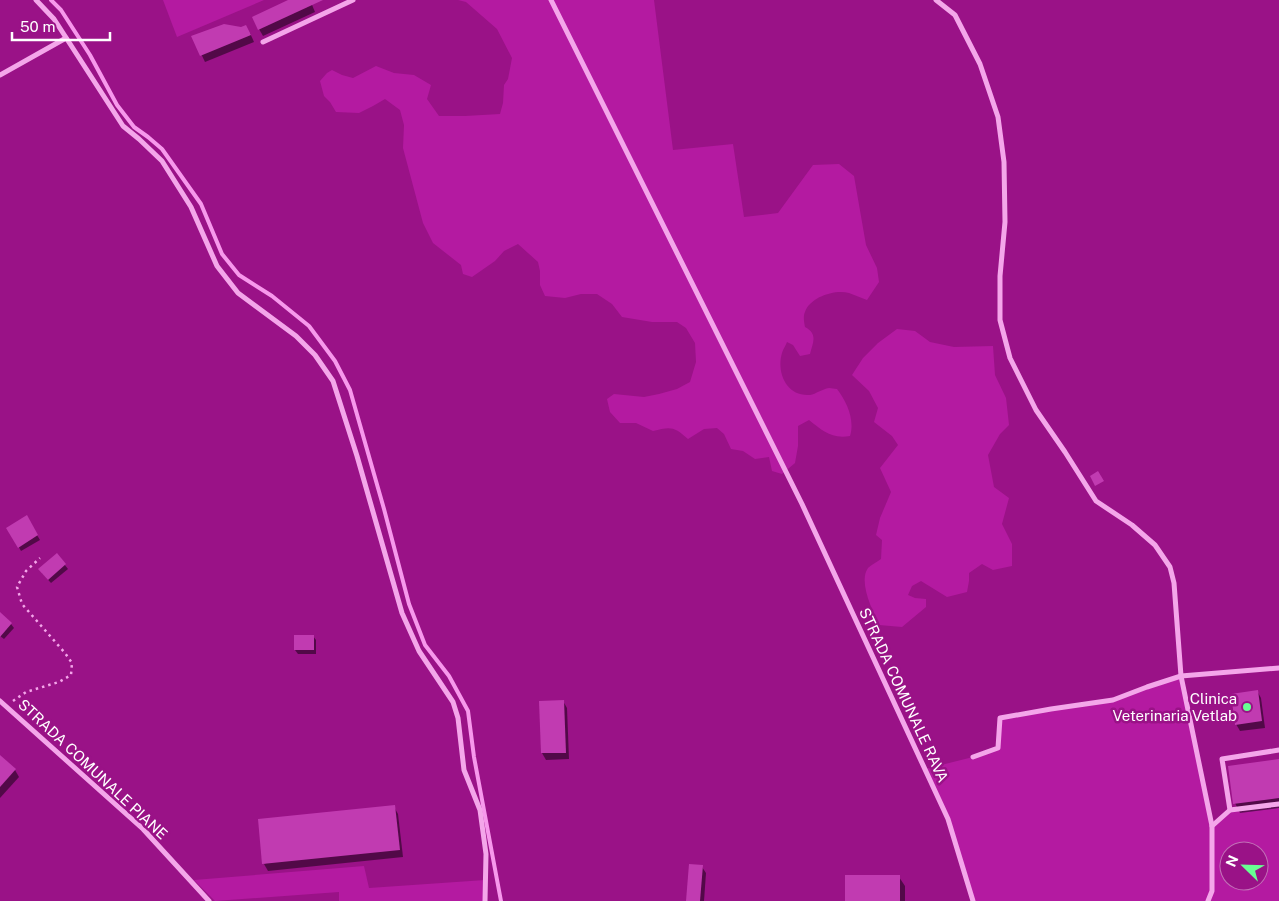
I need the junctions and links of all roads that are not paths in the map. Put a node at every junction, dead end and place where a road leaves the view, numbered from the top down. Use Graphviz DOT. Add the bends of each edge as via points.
graph roads {
  1 [pos="36,0"];
  2 [pos="353,0"];
  3 [pos="550,0"];
  4 [pos="936,0"];
  5 [pos="66,38"];
  6 [pos="263,42"];
  7 [pos="0,76"];
  8 [pos="1279,668"];
  9 [pos="1181,676"];
  10 [pos="0,702"];
  11 [pos="1279,750"];
  12 [pos="973,757"];
  13 [pos="1279,804"];
  14 [pos="1230,810"];
  15 [pos="1212,826"];
  16 [pos="209,901"];
  17 [pos="484,901"];
  18 [pos="973,901"];
  19 [pos="1208,901"];
  1 -- 5 [label="street"];
  2 -- 6 [label="street"];
  3 -- 18 [label="street, STRADA COMUNALE RAVA" via="802,504 948,819"];
  4 -- 9 [label="street" via="955,15 980,64 998,117 1004,162 1005,222 1000,320 1010,358 1036,410 1096,500 1155,545 1170,567"];
  5 -- 7 [label="street"];
  5 -- 17 [label="street" via="123,126 162,161 191,207 217,266 238,293 296,336 333,380 402,613 419,651 453,702 458,718 464,770 480,810 486,854"];
  8 -- 9 [label="street"];
  9 -- 12 [label="street" via="1112,700 1000,718 998,748"];
  9 -- 15 [label="street"];
  10 -- 16 [label="street, STRADA COMUNALE PIANE" via="143,829"];
  11 -- 14 [label="street" via="1222,758"];
  13 -- 14 [label="street"];
  14 -- 15 [label="street"];
  15 -- 19 [label="street" via="1212,891"];
}
